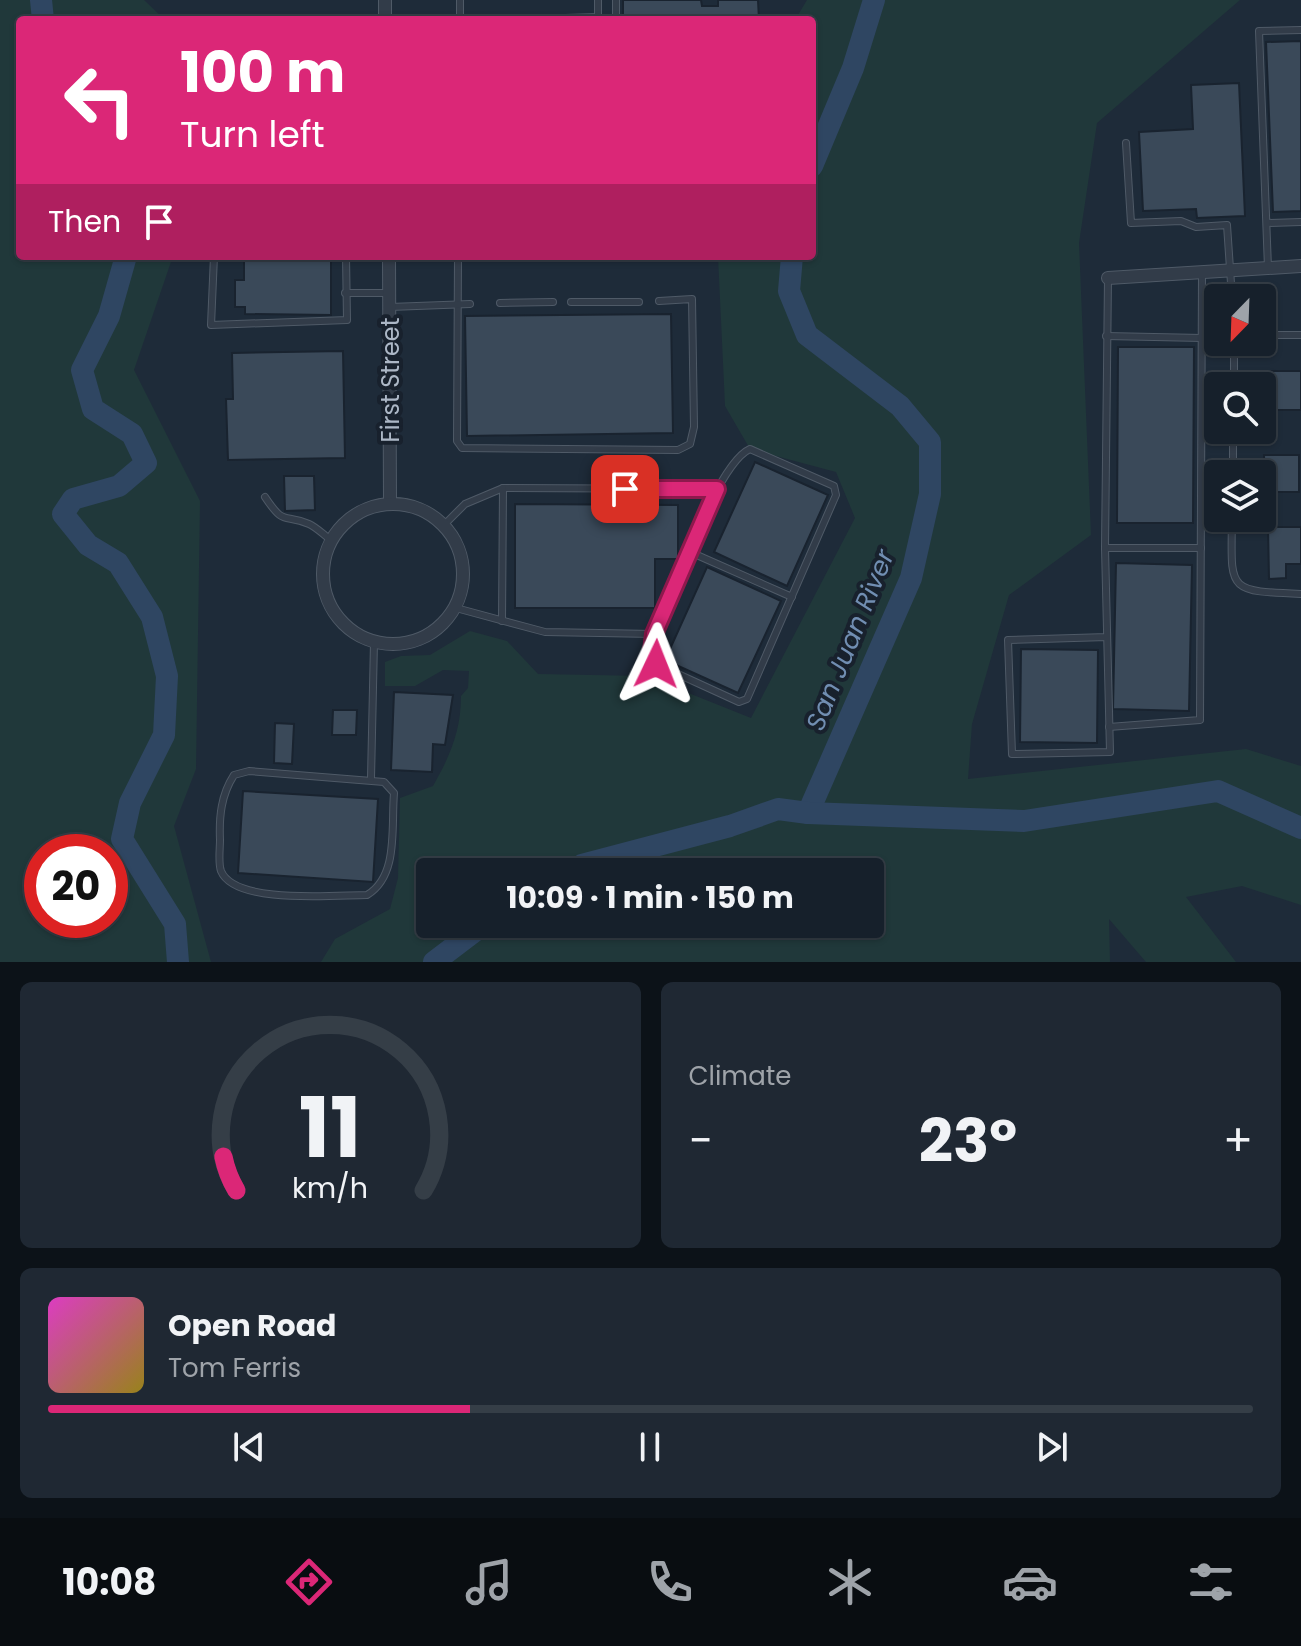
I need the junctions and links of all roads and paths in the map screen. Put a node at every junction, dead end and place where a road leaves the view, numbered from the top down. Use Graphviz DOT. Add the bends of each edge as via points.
graph roads {
  1 [pos="1301,30"];
  2 [pos="1126,143"];
  3 [pos="1301,222"];
  4 [pos="1267,223"];
  5 [pos="214,260"];
  6 [pos="346,260"];
  7 [pos="389,260"];
  8 [pos="458,260"];
  9 [pos="1301,266"];
  10 [pos="1268,268"];
  11 [pos="1231,271"];
  12 [pos="1202,274"];
  13 [pos="1108,278"];
  14 [pos="1231,284"];
  15 [pos="345,293"];
  16 [pos="390,293"];
  17 [pos="659,301"];
  18 [pos="553,302"];
  19 [pos="571,302"];
  20 [pos="639,302"];
  21 [pos="500,303"];
  22 [pos="457,304"];
  23 [pos="470,304"];
  24 [pos="390,307"];
  25 [pos="1276,335"];
  26 [pos="1301,335"];
  27 [pos="1106,336"];
  28 [pos="1202,338"];
  29 [pos="503,488"];
  30 [pos="717,489"];
  31 [pos="265,497"];
  32 [pos="390,503"];
  33 [pos="444,525"];
  34 [pos="1232,532"];
  35 [pos="331,540"];
  36 [pos="1105,548"];
  37 [pos="1201,548"];
  38 [pos="690,552"];
  39 [pos="1301,594"];
  40 [pos="792,597"];
  41 [pos="456,608"];
  42 [pos="502,621"];
  43 [pos="654,634"];
  44 [pos="1107,637"];
  45 [pos="374,642"];
  46 [pos="1109,727"];
  47 [pos="371,778"];
  1 -- 4 [label="lane" via="1259,31"];
  2 -- 11 [label="lane" via="1131,223 1227,225"];
  3 -- 4 [label="lane"];
  4 -- 10 [label="lane"];
  5 -- 15 [label="lane" via="211,325 347,320"];
  6 -- 15 [label="lane"];
  7 -- 16 [label="street, First Street"];
  8 -- 22 [label="lane"];
  9 -- 10 [label="street"];
  10 -- 11 [label="street"];
  11 -- 12 [label="street"];
  11 -- 14 [label="lane"];
  12 -- 13 [label="street"];
  12 -- 28 [label="lane"];
  13 -- 27 [label="lane"];
  15 -- 16 [label="lane"];
  16 -- 24 [label="street, First Street"];
  17 -- 22 [label="lane" via="692,299 694,427 690,444 678,450 462,448 457,441"];
  18 -- 21 [label="lane"];
  19 -- 20 [label="lane"];
  22 -- 23 [label="lane"];
  22 -- 24 [label="lane"];
  24 -- 32 [label="street, First Street"];
  25 -- 26 [label="lane"];
  27 -- 28 [label="lane"];
  27 -- 36 [label="lane"];
  28 -- 37 [label="lane"];
  29 -- 30 [label="lane"];
  29 -- 33 [label="lane" via="465,504"];
  29 -- 42 [label="lane"];
  30 -- 38 [label="lane"];
  30 -- 40 [label="lane" via="733,462 750,449 834,486 836,495"];
  31 -- 35 [label="lane" via="275,512 309,524"];
  32 -- 33 [label="street" via="419,508"];
  32 -- 35 [label="street" via="356,514"];
  33 -- 41 [label="street" via="460,550 465,579"];
  34 -- 39 [label="lane" via="1231,575 1238,586 1250,592"];
  35 -- 45 [label="street" via="323,564 324,590 334,613 351,631"];
  36 -- 37 [label="lane"];
  36 -- 44 [label="lane"];
  37 -- 46 [label="lane" via="1200,720"];
  38 -- 40 [label="lane"];
  38 -- 43 [label="lane"];
  40 -- 43 [label="lane" via="747,699 739,702 656,664"];
  41 -- 42 [label="lane"];
  41 -- 45 [label="street" via="436,632 406,644"];
  42 -- 43 [label="lane" via="545,632"];
  44 -- 46 [label="lane"];
  44 -- 46 [label="lane" via="1008,640 1012,754 1110,752"];
  45 -- 47 [label="lane"];
  47 -- 47 [label="lane" via="249,771 234,775 225,789 219,819 221,870 234,886 259,894 367,895 381,887 388,874 394,793"];
}
